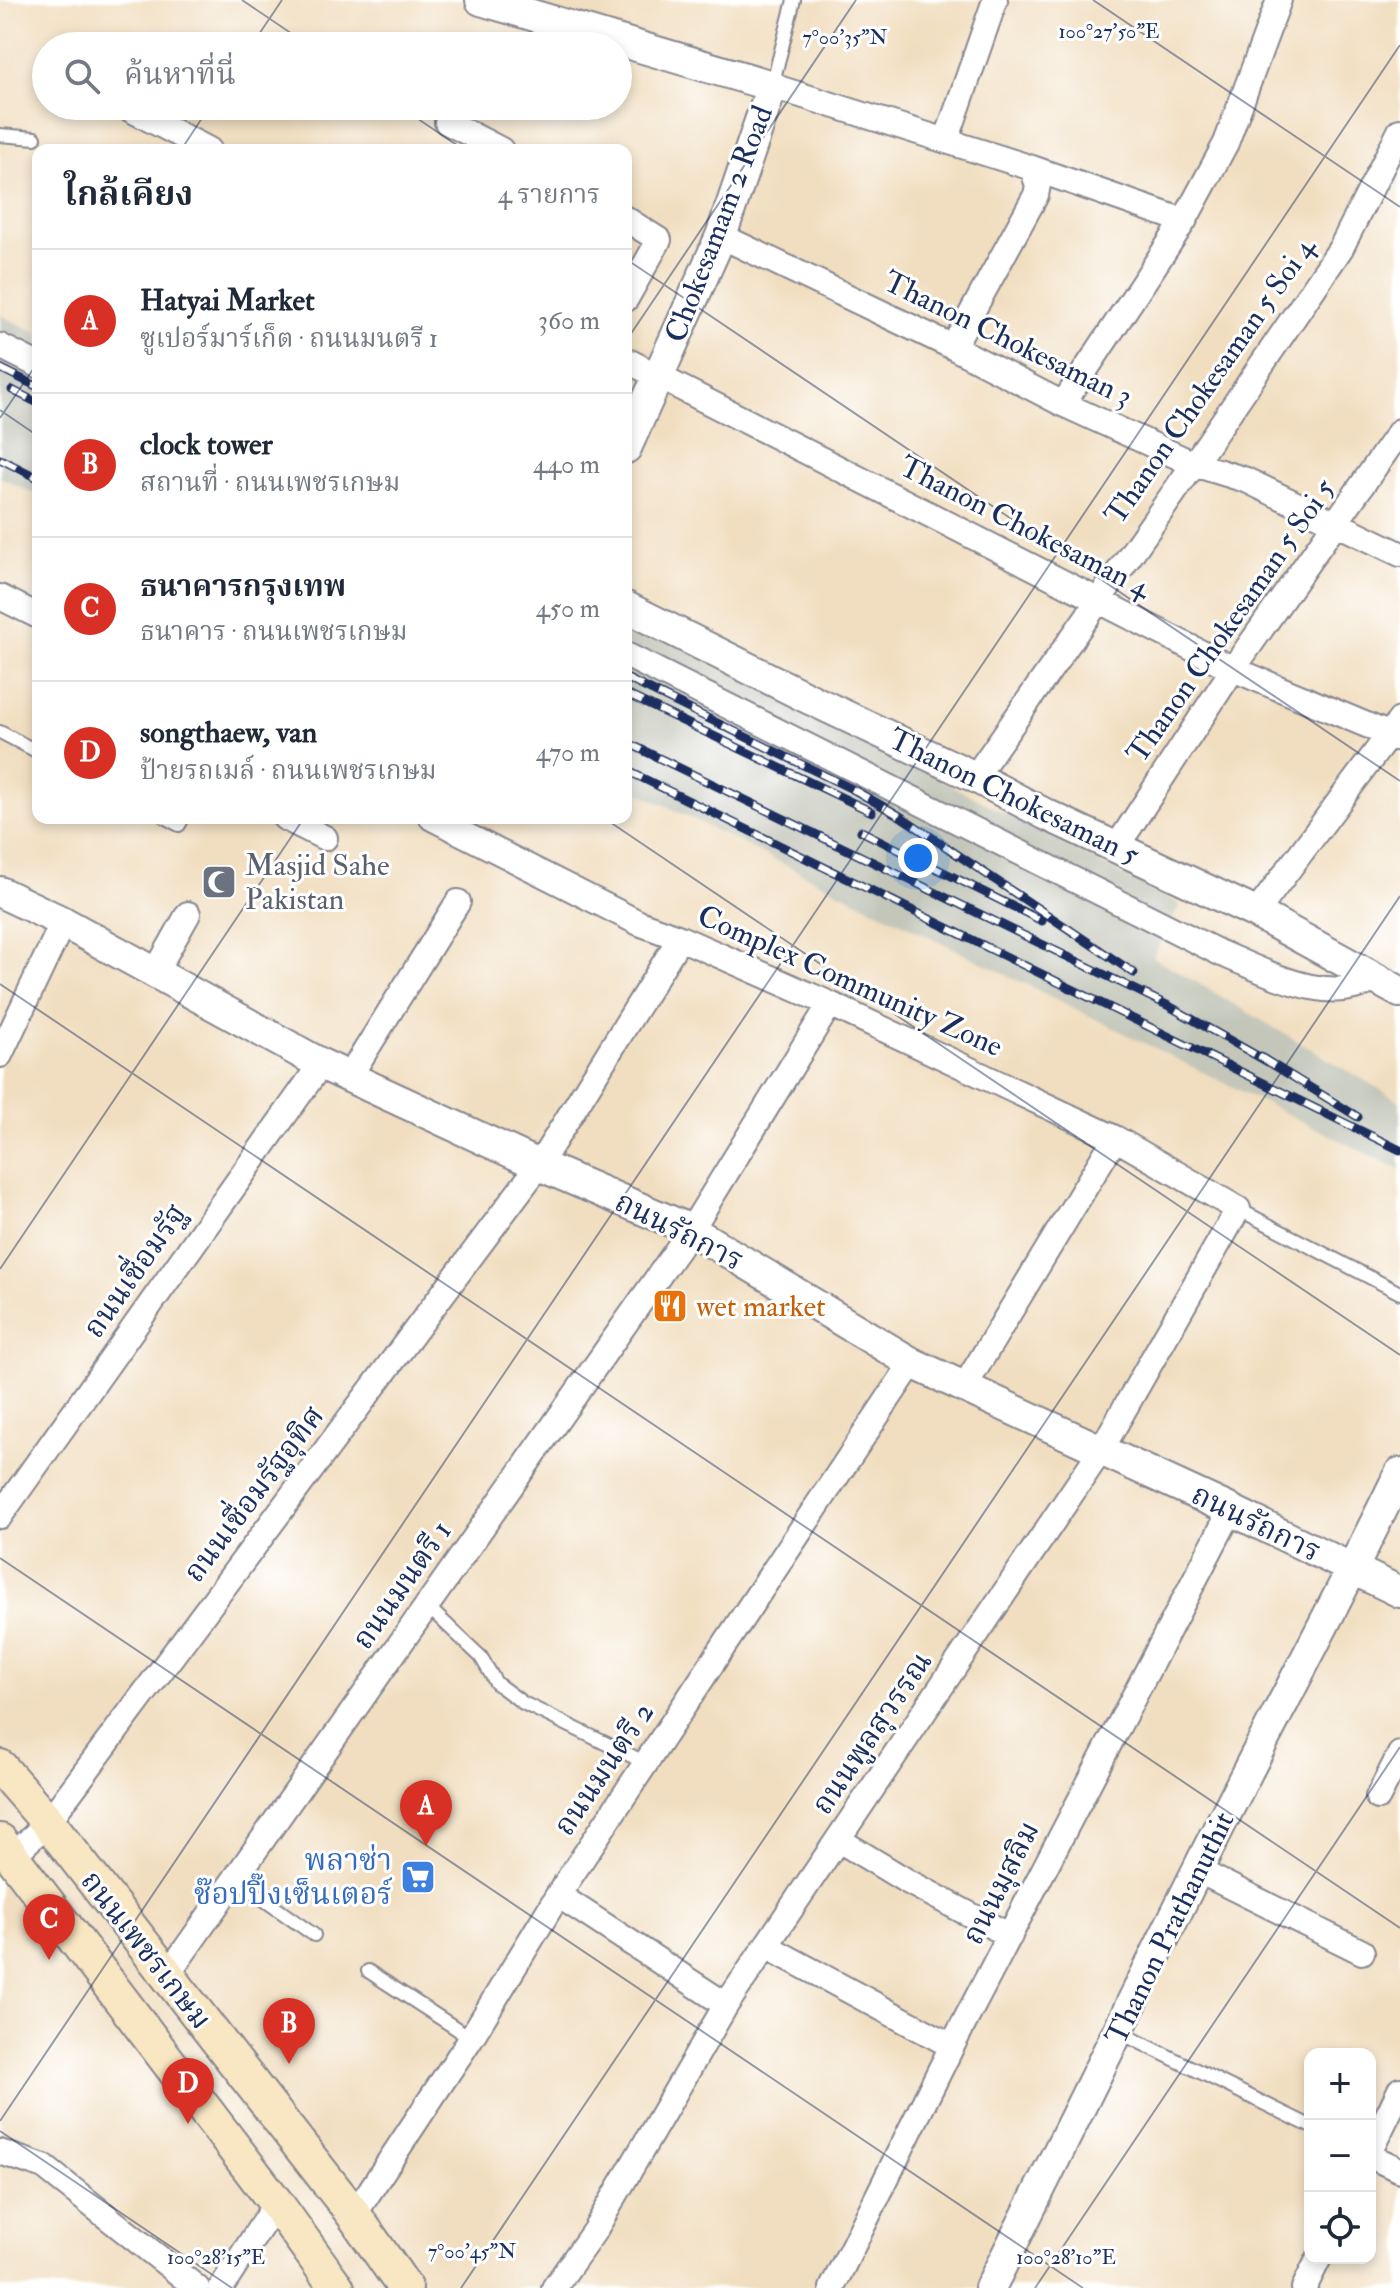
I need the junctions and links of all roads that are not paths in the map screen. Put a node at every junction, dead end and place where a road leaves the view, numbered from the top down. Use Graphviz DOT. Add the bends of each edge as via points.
graph roads {
  1 [pos="481,0"];
  2 [pos="794,0"];
  3 [pos="995,0"];
  4 [pos="1279,0"];
  5 [pos="589,32"];
  6 [pos="632,45"];
  7 [pos="772,86"];
  8 [pos="151,120"];
  9 [pos="447,122"];
  10 [pos="1400,131"];
  11 [pos="0,135"];
  12 [pos="35,138"];
  13 [pos="946,141"];
  14 [pos="197,144"];
  15 [pos="489,144"];
  16 [pos="1032,168"];
  17 [pos="1184,221"];
  18 [pos="632,223"];
  19 [pos="721,236"];
  20 [pos="632,288"];
  21 [pos="0,346"];
  22 [pos="953,347"];
  23 [pos="32,362"];
  24 [pos="632,363"];
  25 [pos="658,376"];
  26 [pos="1063,404"];
  27 [pos="632,434"];
  28 [pos="1399,435"];
  29 [pos="1194,464"];
  30 [pos="1337,524"];
  31 [pos="1400,554"];
  32 [pos="0,597"];
  33 [pos="1097,599"];
  34 [pos="632,610"];
  35 [pos="32,613"];
  36 [pos="632,658"];
  37 [pos="1233,669"];
  38 [pos="1397,731"];
  39 [pos="0,732"];
  40 [pos="32,749"];
  41 [pos="975,777"];
  42 [pos="297,824"];
  43 [pos="444,824"];
  44 [pos="325,838"];
  45 [pos="1116,848"];
  46 [pos="0,892"];
  47 [pos="458,902"];
  48 [pos="1256,913"];
  49 [pos="188,914"];
  50 [pos="63,922"];
  51 [pos="680,938"];
  52 [pos="155,973"];
  53 [pos="1387,986"];
  54 [pos="830,1004"];
  55 [pos="0,1055"];
  56 [pos="321,1064"];
  57 [pos="349,1077"];
  58 [pos="1115,1138"];
  59 [pos="539,1165"];
  60 [pos="1238,1209"];
  61 [pos="691,1230"];
  62 [pos="1400,1293"];
  63 [pos="912,1363"];
  64 [pos="965,1386"];
  65 [pos="1101,1450"];
  66 [pos="1400,1473"];
  67 [pos="1231,1510"];
  68 [pos="0,1516"];
  69 [pos="1353,1570"];
  70 [pos="1400,1592"];
  71 [pos="427,1606"];
  72 [pos="1400,1754"];
  73 [pos="646,1763"];
  74 [pos="2,1773"];
  75 [pos="1378,1797"];
  76 [pos="48,1822"];
  77 [pos="839,1840"];
  78 [pos="6,1848"];
  79 [pos="1197,1870"];
  80 [pos="235,1879"];
  81 [pos="558,1895"];
  82 [pos="314,1935"];
  83 [pos="1010,1936"];
  84 [pos="766,1946"];
  85 [pos="1362,1952"];
  86 [pos="368,1971"];
  87 [pos="166,1977"];
  88 [pos="726,2005"];
  89 [pos="1119,2032"];
  90 [pos="471,2038"];
  91 [pos="952,2046"];
  92 [pos="1400,2090"];
  93 [pos="1304,2123"];
  94 [pos="1376,2140"];
  95 [pos="0,2152"];
  96 [pos="1376,2156"];
  97 [pos="1400,2170"];
  98 [pos="276,2203"];
  99 [pos="354,2215"];
  100 [pos="1316,2264"];
  101 [pos="1306,2287"];
  102 [pos="197,2288"];
  103 [pos="221,2288"];
  104 [pos="337,2288"];
  105 [pos="405,2288"];
  106 [pos="554,2288"];
  107 [pos="832,2288"];
  108 [pos="990,2288"];
  1 -- 5 [label="street"];
  2 -- 7 [label="lane"];
  3 -- 13 [label="street"];
  4 -- 17 [label="street" via="1226,143"];
  6 -- 7 [label="street"];
  7 -- 13 [label="street"];
  7 -- 19 [label="street, Chokesamam 2 Road"];
  8 -- 14 [label="street"];
  9 -- 15 [label="street"];
  10 -- 29 [label="street, Thanon Chokesaman 5 Soi 4" via="1341,248"];
  11 -- 12 [label="lane"];
  13 -- 16 [label="street"];
  16 -- 17 [label="street"];
  16 -- 22 [label="street" via="1036,195"];
  17 -- 26 [label="street"];
  18 -- 20 [label="street" via="659,240"];
  19 -- 22 [label="street, Thanon Chokesaman 3"];
  19 -- 25 [label="street, Chokesamam 2 Road"];
  21 -- 23 [label="street"];
  22 -- 26 [label="street, Thanon Chokesaman 3"];
  24 -- 25 [label="street, Thanon Chokesaman 4"];
  25 -- 27 [label="street, Chokesamam 2 Road"];
  25 -- 33 [label="street, Thanon Chokesaman 4"];
  26 -- 29 [label="street, Thanon Chokesaman 3"];
  28 -- 30 [label="street, Thanon Chokesaman 5 Soi 5"];
  29 -- 30 [label="street, Thanon Chokesaman 3" via="1246,480"];
  29 -- 33 [label="street, Thanon Chokesaman 5 Soi 4"];
  30 -- 31 [label="street, Thanon Chokesaman 3"];
  30 -- 37 [label="street, Thanon Chokesaman 5 Soi 5"];
  32 -- 35 [label="street"];
  33 -- 37 [label="street, Thanon Chokesaman 4"];
  33 -- 41 [label="street, Thanon Chokesaman 5 Soi 4"];
  34 -- 41 [label="street, Thanon Chokesaman 5"];
  36 -- 53 [label="street" via="1222,954 1303,985 1334,990"];
  37 -- 38 [label="street, Thanon Chokesaman 4"];
  37 -- 45 [label="street, Thanon Chokesaman 5 Soi 5"];
  38 -- 48 [label="street"];
  39 -- 40 [label="lane"];
  41 -- 45 [label="street, Thanon Chokesaman 5"];
  42 -- 44 [label="street"];
  43 -- 51 [label="street, Complex Community Zone" via="639,923"];
  45 -- 48 [label="street, Thanon Chokesaman 5"];
  46 -- 50 [label="street, ถนนรัถการ"];
  47 -- 57 [label="street"];
  48 -- 53 [label="street, Thanon Chokesaman 5"];
  49 -- 52 [label="street"];
  50 -- 52 [label="street, ถนนรัถการ"];
  50 -- 55 [label="street"];
  51 -- 54 [label="street, Complex Community Zone"];
  51 -- 59 [label="street, ถนนเชื่อมรัฐอุทิศ"];
  52 -- 56 [label="street, ถนนรัถการ"];
  54 -- 58 [label="street, Complex Community Zone"];
  54 -- 61 [label="street, ถนนมนตรี 1"];
  56 -- 57 [label="street, ถนนรัถการ"];
  56 -- 68 [label="street, ถนนเชื่อมรัฐ"];
  57 -- 59 [label="street, ถนนรัถการ"];
  58 -- 60 [label="street, Complex Community Zone"];
  58 -- 64 [label="street"];
  59 -- 61 [label="street, ถนนรัถการ"];
  59 -- 76 [label="street, ถนนเชื่อมรัฐอุทิศ"];
  60 -- 62 [label="lane"];
  60 -- 65 [label="street, ถนนพูลสุวรรณ"];
  61 -- 63 [label="street, ถนนรัถการ"];
  61 -- 71 [label="street, ถนนมนตรี 1"];
  63 -- 64 [label="street, ถนนรัถการ"];
  63 -- 73 [label="street, ถนนมนตรี 2"];
  64 -- 65 [label="street, ถนนรัถการ"];
  65 -- 67 [label="street, ถนนรัถการ"];
  65 -- 77 [label="street, ถนนพูลสุวรรณ"];
  66 -- 69 [label="street, Thanon Prathanuthit"];
  67 -- 69 [label="street, ถนนรัถการ"];
  67 -- 83 [label="street, ถนนมุสลิม"];
  69 -- 70 [label="street, ถนนรัถการ"];
  69 -- 79 [label="street, Thanon Prathanuthit"];
  71 -- 73 [label="lane" via="481,1657 496,1683 523,1703"];
  71 -- 80 [label="street, ถนนมนตรี 1"];
  72 -- 75 [label="street"];
  73 -- 81 [label="street, ถนนมนตรี 2"];
  74 -- 76 [label="main road, ถนนเพชรเกษม"];
  76 -- 78 [label="street, ถนนเชื่อมรัฐอุทิศ"];
  76 -- 87 [label="main road, ถนนเพชรเกษม"];
  77 -- 83 [label="street"];
  77 -- 84 [label="street, ถนนพูลสุวรรณ"];
  78 -- 98 [label="main road, ถนนเพชรเกษม"];
  79 -- 85 [label="street"];
  79 -- 89 [label="street, Thanon Prathanuthit"];
  80 -- 82 [label="lane"];
  80 -- 87 [label="street, ถนนมนตรี 1"];
  81 -- 88 [label="street"];
  81 -- 90 [label="street, ถนนมนตรี 2"];
  83 -- 91 [label="street, ถนนมุสลิม"];
  84 -- 88 [label="street, ถนนพูลสุวรรณ"];
  84 -- 91 [label="street"];
  86 -- 90 [label="lane"];
  87 -- 99 [label="main road, ถนนเพชรเกษม"];
  88 -- 106 [label="street, ถนนพูลสุวรรณ" via="595,2230"];
  89 -- 93 [label="lane"];
  89 -- 108 [label="street, Thanon Prathanuthit"];
  90 -- 99 [label="street, ถนนมนตรี 2"];
  91 -- 107 [label="street, ถนนมุสลิม"];
  92 -- 94 [label="street"];
  95 -- 102 [label="street" via="44,2167"];
  96 -- 97 [label="street"];
  98 -- 103 [label="street"];
  98 -- 104 [label="main road, ถนนเพชรเกษม"];
  99 -- 105 [label="main road, ถนนเพชรเกษม"];
  100 -- 101 [label="street"];
}
